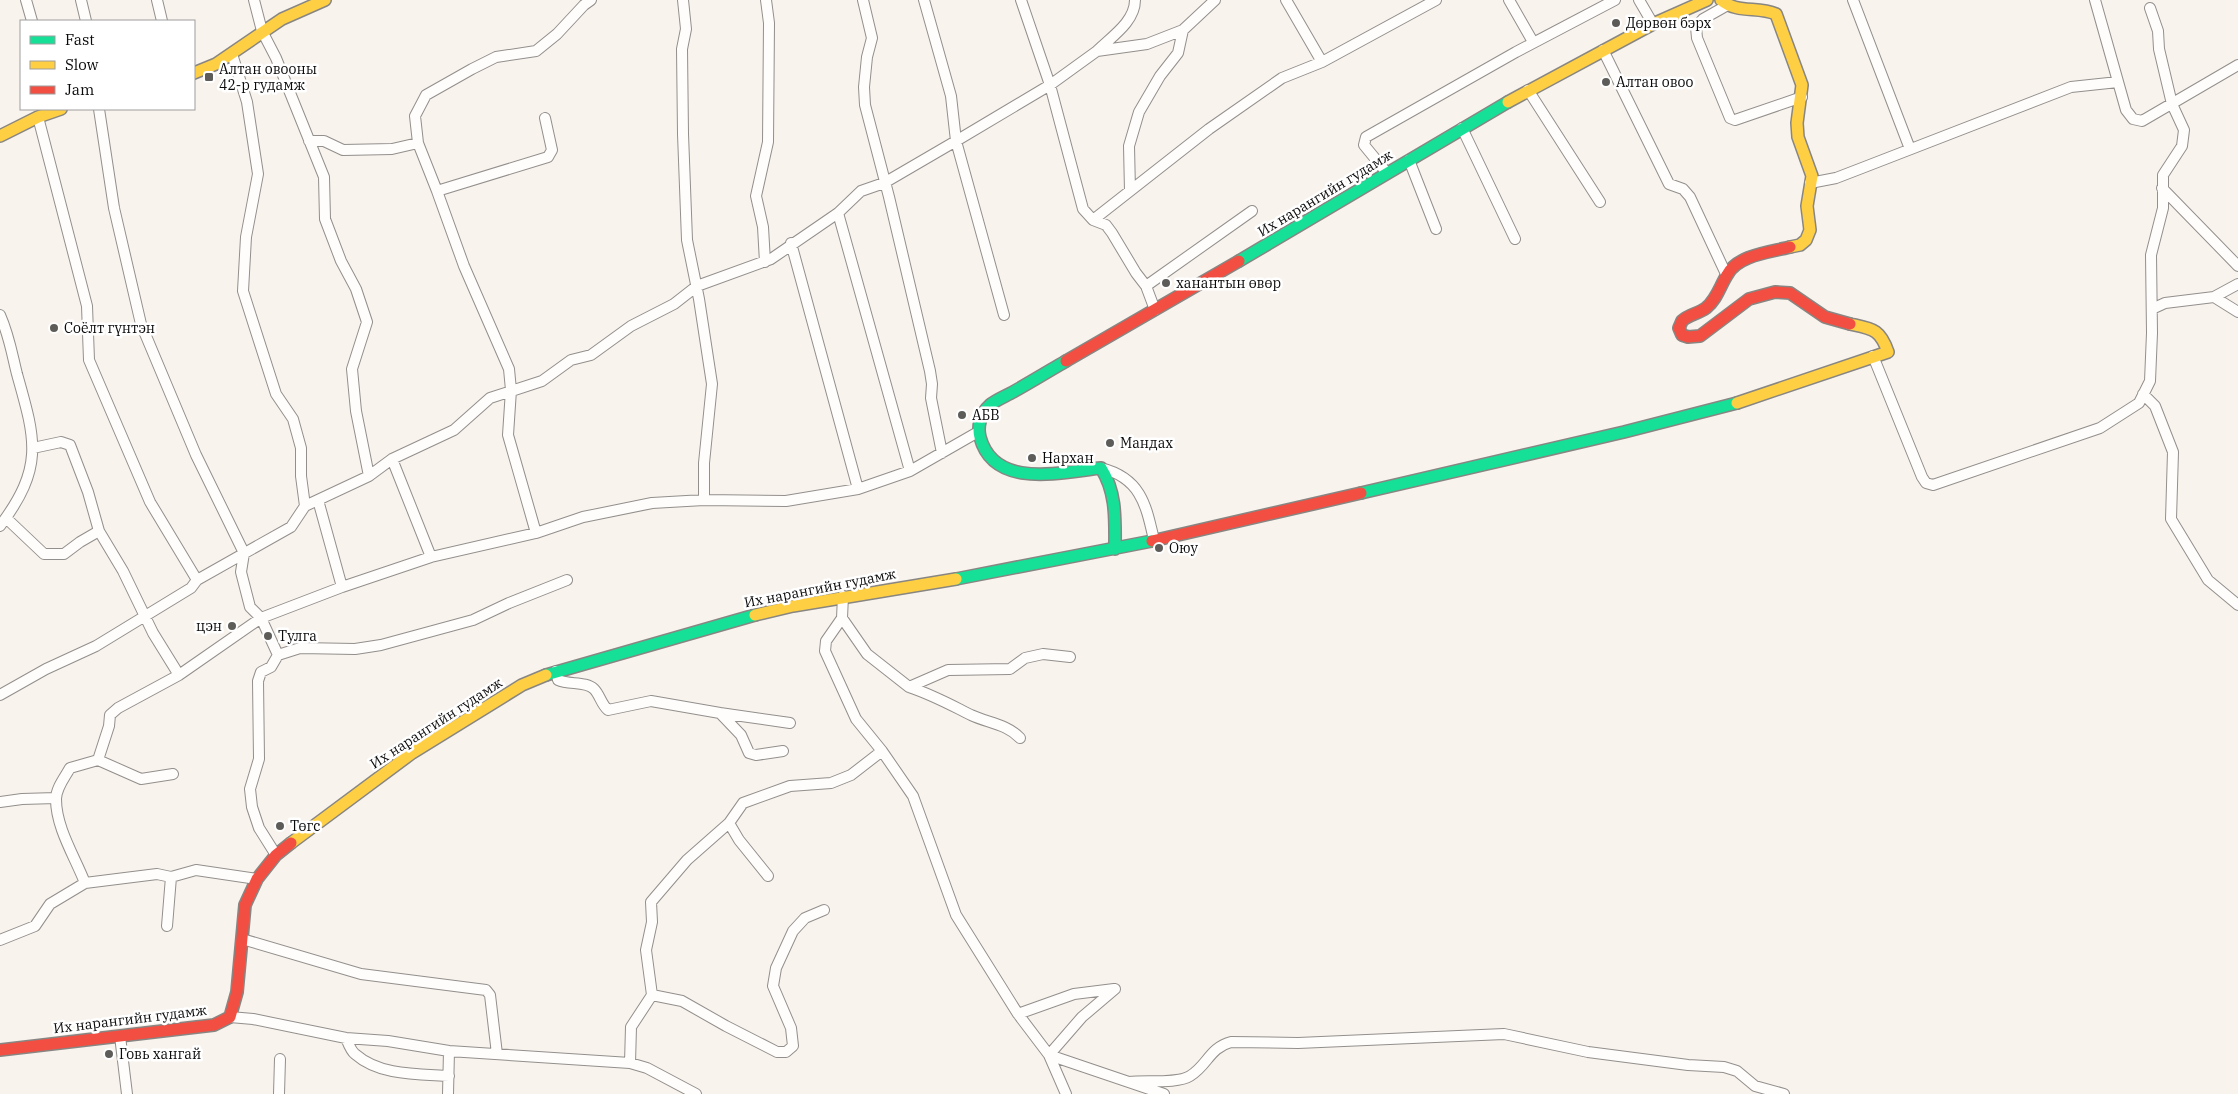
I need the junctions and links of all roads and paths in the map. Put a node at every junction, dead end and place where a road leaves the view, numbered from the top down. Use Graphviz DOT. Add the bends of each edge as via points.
graph roads {
  1 [pos="26,0"];
  2 [pos="81,0"];
  3 [pos="157,0"];
  4 [pos="254,0"];
  5 [pos="325,0"];
  6 [pos="591,0"];
  7 [pos="683,0"];
  8 [pos="766,0"];
  9 [pos="864,0"];
  10 [pos="924,0"];
  11 [pos="1021,0"];
  12 [pos="1135,0"];
  13 [pos="1215,0"];
  14 [pos="1286,0"];
  15 [pos="1436,0"];
  16 [pos="1509,0"];
  17 [pos="1615,0"];
  18 [pos="1640,0"];
  19 [pos="1707,0"];
  20 [pos="1853,0"];
  21 [pos="2095,0"];
  22 [pos="1723,3"];
  23 [pos="2150,8"];
  24 [pos="32,20"];
  25 [pos="86,20"];
  26 [pos="162,20"];
  27 [pos="1653,24"];
  28 [pos="1183,30"];
  29 [pos="262,31"];
  30 [pos="1534,42"];
  31 [pos="1603,50"];
  32 [pos="1097,51"];
  33 [pos="232,54"];
  34 [pos="1322,62"];
  35 [pos="2238,65"];
  36 [pos="195,73"];
  37 [pos="2118,82"];
  38 [pos="1050,85"];
  39 [pos="1528,90"];
  40 [pos="1802,97"];
  41 [pos="2172,104"];
  42 [pos="56,110"];
  43 [pos="99,110"];
  44 [pos="38,117"];
  45 [pos="545,118"];
  46 [pos="1462,128"];
  47 [pos="0,136"];
  48 [pos="309,141"];
  49 [pos="956,141"];
  50 [pos="418,143"];
  51 [pos="1910,149"];
  52 [pos="1409,160"];
  53 [pos="1387,173"];
  54 [pos="884,183"];
  55 [pos="1810,184"];
  56 [pos="2162,188"];
  57 [pos="1130,190"];
  58 [pos="437,191"];
  59 [pos="1600,202"];
  60 [pos="1252,210"];
  61 [pos="838,213"];
  62 [pos="1093,220"];
  63 [pos="1436,229"];
  64 [pos="1515,239"];
  65 [pos="791,244"];
  66 [pos="765,262"];
  67 [pos="2238,266"];
  68 [pos="1726,274"];
  69 [pos="2238,284"];
  70 [pos="697,286"];
  71 [pos="1146,286"];
  72 [pos="2214,297"];
  73 [pos="2152,309"];
  74 [pos="1154,310"];
  75 [pos="2238,312"];
  76 [pos="0,315"];
  77 [pos="1004,315"];
  78 [pos="1873,356"];
  79 [pos="511,390"];
  80 [pos="2143,394"];
  81 [pos="978,432"];
  82 [pos="33,448"];
  83 [pos="942,453"];
  84 [pos="392,459"];
  85 [pos="1101,468"];
  86 [pos="910,472"];
  87 [pos="369,476"];
  88 [pos="858,489"];
  89 [pos="318,500"];
  90 [pos="704,500"];
  91 [pos="306,506"];
  92 [pos="3,522"];
  93 [pos="100,530"];
  94 [pos="536,533"];
  95 [pos="1154,540"];
  96 [pos="1115,549"];
  97 [pos="244,553"];
  98 [pos="432,557"];
  99 [pos="197,580"];
  100 [pos="567,580"];
  101 [pos="342,587"];
  102 [pos="843,596"];
  103 [pos="2238,604"];
  104 [pos="146,617"];
  105 [pos="261,618"];
  106 [pos="842,618"];
  107 [pos="278,655"];
  108 [pos="1070,657"];
  109 [pos="556,671"];
  110 [pos="179,675"];
  111 [pos="909,687"];
  112 [pos="0,695"];
  113 [pos="720,713"];
  114 [pos="790,723"];
  115 [pos="1020,738"];
  116 [pos="783,750"];
  117 [pos="882,752"];
  118 [pos="98,760"];
  119 [pos="173,774"];
  120 [pos="56,798"];
  121 [pos="0,802"];
  122 [pos="729,823"];
  123 [pos="276,855"];
  124 [pos="768,876"];
  125 [pos="171,877"];
  126 [pos="257,879"];
  127 [pos="85,883"];
  128 [pos="824,910"];
  129 [pos="167,926"];
  130 [pos="242,939"];
  131 [pos="0,940"];
  132 [pos="652,995"];
  133 [pos="1018,1014"];
  134 [pos="230,1017"];
  135 [pos="120,1036"];
  136 [pos="346,1038"];
  137 [pos="0,1050"];
  138 [pos="449,1051"];
  139 [pos="498,1054"];
  140 [pos="1049,1055"];
  141 [pos="280,1059"];
  142 [pos="630,1063"];
  143 [pos="449,1076"];
  144 [pos="1129,1082"];
  145 [pos="126,1094"];
  146 [pos="280,1094"];
  147 [pos="448,1094"];
  148 [pos="696,1094"];
  149 [pos="1066,1094"];
  150 [pos="1164,1094"];
  151 [pos="1784,1094"];
  1 -- 24 [label="street"];
  2 -- 25 [label="street"];
  3 -- 26 [label="street"];
  4 -- 29 [label="street"];
  5 -- 29 [label="main road"];
  6 -- 50 [label="street" via="536,51 496,57 426,96 415,116"];
  7 -- 70 [label="street" via="686,29 682,48 686,202 688,240"];
  8 -- 66 [label="street" via="769,23 768,142 756,196"];
  9 -- 54 [label="street" via="872,38 867,57 865,105"];
  10 -- 49 [label="street" via="951,96"];
  11 -- 38 [label="street"];
  12 -- 32 [label="street" via="1130,18"];
  13 -- 28 [label="street"];
  14 -- 34 [label="street"];
  15 -- 34 [label="street"];
  16 -- 30 [label="street"];
  17 -- 30 [label="street"];
  18 -- 27 [label="street"];
  19 -- 27 [label="main road, Их нарангийн гудамж"];
  20 -- 51 [label="street"];
  21 -- 37 [label="street"];
  22 -- 40 [label="main road" via="1734,10 1769,10 1776,14 1802,85"];
  22 -- 40 [label="street" via="1696,27 1697,38 1730,118 1735,120"];
  23 -- 41 [label="street"];
  27 -- 31 [label="main road, Их нарангийн гудамж"];
  28 -- 32 [label="street" via="1147,44"];
  28 -- 57 [label="street" via="1178,53 1160,76 1140,112 1129,146"];
  29 -- 33 [label="main road"];
  29 -- 48 [label="street"];
  30 -- 53 [label="street" via="1366,137 1364,145"];
  31 -- 39 [label="main road, Их нарангийн гудамж"];
  31 -- 68 [label="street" via="1669,184 1683,189 1690,196"];
  32 -- 38 [label="street"];
  33 -- 36 [label="main road"];
  33 -- 91 [label="street" via="246,102 258,174 246,237 243,291 276,394 292,419 301,448"];
  34 -- 57 [label="street" via="1282,78"];
  35 -- 41 [label="street"];
  37 -- 41 [label="street" via="2126,110 2133,119 2142,121"];
  37 -- 51 [label="street" via="2071,88"];
  38 -- 49 [label="street"];
  38 -- 62 [label="street" via="1083,209"];
  39 -- 46 [label="main road, Их нарангийн гудамж"];
  39 -- 59 [label="street"];
  40 -- 55 [label="main road" via="1798,137 1812,176"];
  41 -- 56 [label="street" via="2184,130 2182,146 2163,175"];
  42 -- 44 [label="main road"];
  43 -- 97 [label="street" via="114,208 141,324 196,455"];
  44 -- 47 [label="main road"];
  44 -- 99 [label="street" via="87,306 89,360 150,502"];
  45 -- 58 [label="street" via="552,150 548,157"];
  46 -- 52 [label="main road, Их нарангийн гудамж"];
  46 -- 64 [label="street"];
  48 -- 50 [label="street" via="324,141 343,150 392,149"];
  48 -- 87 [label="street" via="324,177 326,219 341,261 356,289 366,322 352,369 356,411"];
  49 -- 54 [label="street"];
  49 -- 77 [label="street"];
  50 -- 58 [label="street"];
  51 -- 55 [label="street" via="1836,178"];
  52 -- 53 [label="main road, Их нарангийн гудамж"];
  52 -- 63 [label="street"];
  53 -- 74 [label="main road, Их нарангийн гудамж"];
  54 -- 61 [label="street" via="861,191"];
  54 -- 83 [label="street" via="930,371 931,398"];
  55 -- 68 [label="main road" via="1807,206 1810,230 1806,240 1800,245 1737,263"];
  56 -- 67 [label="street"];
  56 -- 73 [label="street" via="2163,208 2151,254"];
  57 -- 62 [label="street"];
  58 -- 79 [label="street" via="464,266 509,369"];
  60 -- 71 [label="street"];
  61 -- 65 [label="street"];
  61 -- 86 [label="street"];
  62 -- 71 [label="street" via="1106,225"];
  65 -- 66 [label="street"];
  65 -- 88 [label="street"];
  66 -- 70 [label="street"];
  68 -- 78 [label="main road" via="1717,296 1706,308 1683,318 1680,332 1685,337 1700,336 1749,299 1775,292 1790,293 1825,317 1875,330 1883,338 1888,352"];
  69 -- 72 [label="street"];
  70 -- 79 [label="street" via="674,304 631,326 591,354 571,360 542,381"];
  70 -- 90 [label="street" via="712,384 704,463"];
  71 -- 74 [label="street"];
  72 -- 73 [label="street" via="2165,303"];
  72 -- 75 [label="street"];
  73 -- 80 [label="street" via="2150,381"];
  74 -- 81 [label="main road, Их нарангийн гудамж" via="990,405 978,424"];
  76 -- 82 [label="street" via="8,333 32,425"];
  78 -- 80 [label="street" via="1922,477 1933,485 2100,428 2138,403"];
  78 -- 95 [label="main road, Их нарангийн гудамж" via="1755,398 1633,430"];
  79 -- 84 [label="street" via="490,398 454,430"];
  79 -- 94 [label="street" via="508,435"];
  80 -- 103 [label="street" via="2155,406 2173,452 2171,519 2208,580"];
  81 -- 83 [label="street"];
  81 -- 85 [label="main road" via="993,461 1014,473 1030,475"];
  82 -- 92 [label="street" via="28,481"];
  82 -- 93 [label="street" via="61,442 70,445"];
  83 -- 86 [label="street"];
  84 -- 87 [label="street"];
  84 -- 98 [label="street"];
  85 -- 95 [label="street" via="1118,472 1143,500"];
  85 -- 96 [label="main road" via="1109,478 1114,505"];
  86 -- 88 [label="street"];
  87 -- 89 [label="street"];
  88 -- 90 [label="street" via="786,501"];
  89 -- 91 [label="street"];
  89 -- 101 [label="street"];
  90 -- 94 [label="street" via="652,503 583,517"];
  91 -- 97 [label="street" via="291,527"];
  92 -- 93 [label="street" via="44,554 64,554"];
  93 -- 104 [label="street"];
  94 -- 98 [label="street"];
  95 -- 96 [label="main road, Их нарангийн гудамж"];
  96 -- 102 [label="main road, Их нарангийн гудамж" via="990,574"];
  97 -- 99 [label="street"];
  97 -- 105 [label="street" via="241,572 250,607"];
  98 -- 101 [label="street"];
  99 -- 104 [label="street" via="191,588"];
  100 -- 107 [label="street" via="474,620 380,645 355,649 300,648"];
  101 -- 105 [label="street"];
  102 -- 106 [label="street"];
  102 -- 109 [label="main road, Их нарангийн гудамж" via="716,625"];
  104 -- 110 [label="street"];
  104 -- 112 [label="street"];
  105 -- 107 [label="street"];
  105 -- 110 [label="street"];
  106 -- 111 [label="street" via="867,654"];
  106 -- 117 [label="street" via="826,640 825,651 856,719"];
  107 -- 123 [label="street" via="271,667 261,672 258,681 258,759 250,789 259,828"];
  108 -- 111 [label="street" via="1043,654 1025,658 1010,668 948,670"];
  109 -- 113 [label="street" via="558,680 566,684 588,685 595,690 608,710 651,701"];
  109 -- 123 [label="main road, Их нарангийн гудамж" via="522,685 455,724"];
  110 -- 118 [label="street" via="118,708 110,716"];
  111 -- 115 [label="street" via="1012,730"];
  113 -- 114 [label="street"];
  113 -- 116 [label="street" via="741,735 749,753 756,755"];
  117 -- 122 [label="street" via="851,775 832,783 790,786 743,803"];
  117 -- 133 [label="street" via="913,796 956,915"];
  118 -- 119 [label="street" via="141,779"];
  118 -- 120 [label="street" via="70,768"];
  120 -- 121 [label="street"];
  120 -- 127 [label="street" via="60,823"];
  122 -- 124 [label="street"];
  122 -- 132 [label="street" via="687,860 651,902 652,922 646,950"];
  123 -- 126 [label="main road, Их нарангийн гудамж"];
  125 -- 126 [label="street" via="196,870"];
  125 -- 127 [label="street" via="157,874"];
  125 -- 129 [label="street"];
  126 -- 130 [label="main road, Их нарангийн гудамж" via="245,905"];
  127 -- 131 [label="street" via="50,904 35,926"];
  128 -- 132 [label="street" via="805,918 793,932 776,968 772,986 791,1028 793,1046 786,1052 777,1052 752,1040 682,1001"];
  130 -- 134 [label="main road, Их нарангийн гудамж" via="237,992"];
  130 -- 139 [label="street" via="361,974 486,990 490,995"];
  132 -- 142 [label="street" via="631,1027"];
  133 -- 140 [label="street"];
  133 -- 140 [label="street" via="1074,994 1115,989 1082,1017"];
  134 -- 135 [label="main road, Их нарангийн гудамж" via="214,1025"];
  134 -- 136 [label="street"];
  135 -- 137 [label="main road, Их нарангийн гудамж"];
  135 -- 145 [label="street"];
  136 -- 138 [label="street"];
  136 -- 143 [label="street" via="354,1054 392,1072"];
  138 -- 139 [label="street"];
  138 -- 143 [label="street"];
  139 -- 142 [label="street"];
  140 -- 144 [label="street"];
  140 -- 149 [label="street"];
  141 -- 146 [label="street"];
  142 -- 148 [label="street" via="648,1068"];
  143 -- 147 [label="street"];
  144 -- 150 [label="street"];
  144 -- 151 [label="street" via="1190,1076 1212,1051 1231,1042 1298,1043 1504,1034 1588,1052 1724,1067 1737,1071 1755,1086"];
}
